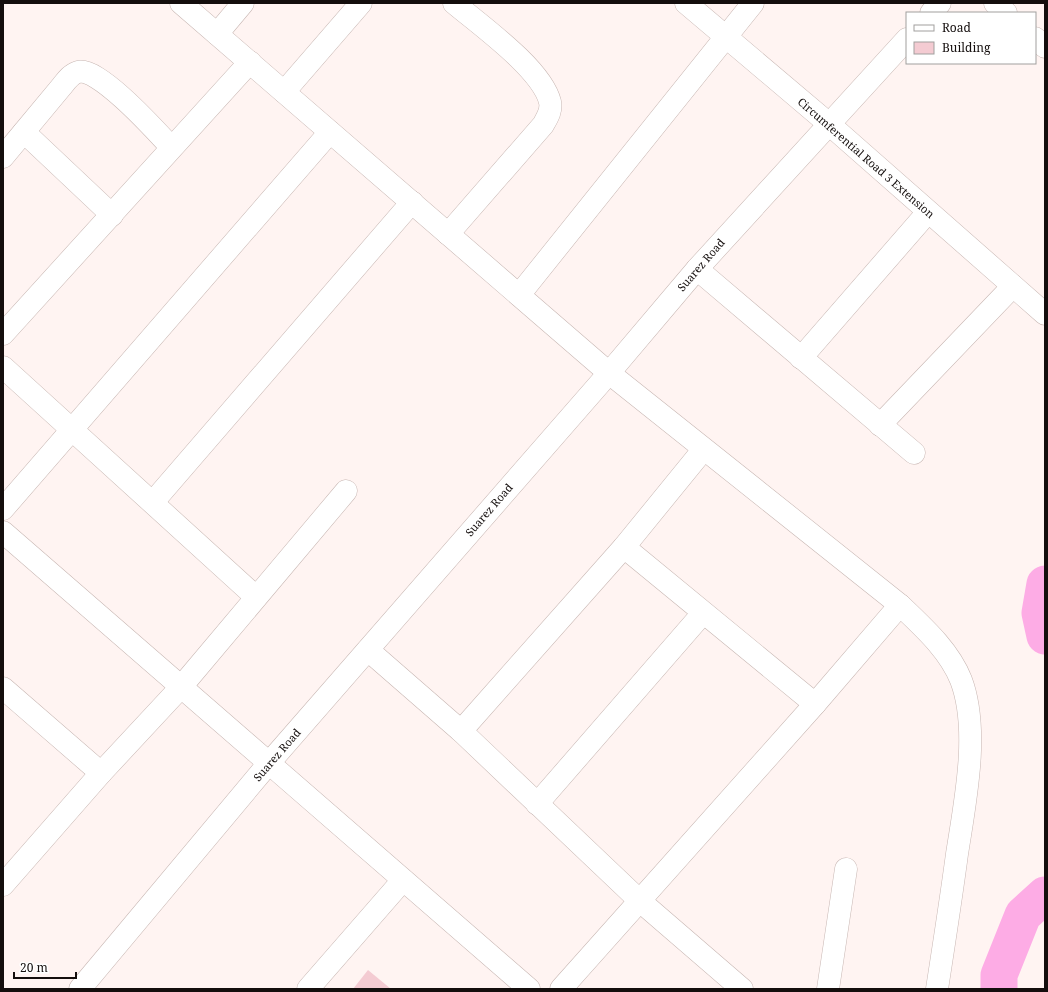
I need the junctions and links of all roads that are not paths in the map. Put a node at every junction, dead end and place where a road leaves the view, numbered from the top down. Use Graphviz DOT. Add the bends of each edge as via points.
graph roads {
  1 [pos="181,3"];
  2 [pos="243,3"];
  3 [pos="361,3"];
  4 [pos="454,3"];
  5 [pos="686,3"];
  6 [pos="753,3"];
  7 [pos="940,3"];
  8 [pos="994,3"];
  9 [pos="932,12"];
  10 [pos="1005,12"];
  11 [pos="217,34"];
  12 [pos="726,37"];
  13 [pos="1036,39"];
  14 [pos="906,40"];
  15 [pos="1045,47"];
  16 [pos="250,62"];
  17 [pos="284,92"];
  18 [pos="829,124"];
  19 [pos="24,132"];
  20 [pos="330,132"];
  21 [pos="171,147"];
  22 [pos="3,157"];
  23 [pos="412,202"];
  24 [pos="928,212"];
  25 [pos="112,215"];
  26 [pos="448,234"];
  27 [pos="697,269"];
  28 [pos="1013,286"];
  29 [pos="519,295"];
  30 [pos="1045,314"];
  31 [pos="3,334"];
  32 [pos="801,358"];
  33 [pos="3,367"];
  34 [pos="609,373"];
  35 [pos="880,425"];
  36 [pos="74,430"];
  37 [pos="703,450"];
  38 [pos="914,453"];
  39 [pos="346,491"];
  40 [pos="153,502"];
  41 [pos="3,510"];
  42 [pos="3,532"];
  43 [pos="624,547"];
  44 [pos="256,597"];
  45 [pos="900,605"];
  46 [pos="703,613"];
  47 [pos="368,650"];
  48 [pos="181,687"];
  49 [pos="3,688"];
  50 [pos="815,704"];
  51 [pos="461,731"];
  52 [pos="269,763"];
  53 [pos="101,773"];
  54 [pos="537,804"];
  55 [pos="846,870"];
  56 [pos="403,880"];
  57 [pos="3,885"];
  58 [pos="640,901"];
  59 [pos="80,989"];
  60 [pos="308,989"];
  61 [pos="529,989"];
  62 [pos="561,989"];
  63 [pos="742,989"];
  64 [pos="828,989"];
  65 [pos="937,989"];
  1 -- 11 [label="street"];
  2 -- 11 [label="street"];
  3 -- 17 [label="street"];
  4 -- 26 [label="street" via="513,53 540,82 551,104 550,114 543,125"];
  5 -- 12 [label="street, Circumferential Road 3 Extension"];
  6 -- 12 [label="street"];
  7 -- 9 [label="street"];
  8 -- 10 [label="street"];
  11 -- 16 [label="street"];
  12 -- 18 [label="street, Circumferential Road 3 Extension"];
  12 -- 29 [label="street"];
  13 -- 15 [label="street"];
  14 -- 18 [label="street, Suarez Road"];
  16 -- 17 [label="street"];
  16 -- 21 [label="street"];
  17 -- 20 [label="street"];
  18 -- 24 [label="street, Circumferential Road 3 Extension"];
  18 -- 27 [label="street, Suarez Road"];
  19 -- 21 [label="street" via="71,76 86,72 97,77 118,94"];
  19 -- 22 [label="street"];
  19 -- 25 [label="street"];
  20 -- 23 [label="street"];
  20 -- 36 [label="street"];
  21 -- 25 [label="street"];
  23 -- 26 [label="street"];
  23 -- 40 [label="street"];
  24 -- 28 [label="street, Circumferential Road 3 Extension"];
  24 -- 32 [label="street"];
  25 -- 31 [label="street"];
  26 -- 29 [label="street"];
  27 -- 32 [label="street"];
  27 -- 34 [label="street, Suarez Road"];
  28 -- 30 [label="street, Circumferential Road 3 Extension"];
  28 -- 35 [label="street"];
  29 -- 34 [label="street"];
  32 -- 35 [label="street"];
  33 -- 36 [label="street"];
  34 -- 37 [label="street"];
  34 -- 47 [label="street, Suarez Road"];
  35 -- 38 [label="street"];
  36 -- 40 [label="street"];
  36 -- 41 [label="street"];
  37 -- 43 [label="street"];
  37 -- 45 [label="street"];
  39 -- 44 [label="street"];
  40 -- 44 [label="street"];
  42 -- 48 [label="street"];
  43 -- 46 [label="street"];
  43 -- 51 [label="street"];
  44 -- 48 [label="street"];
  45 -- 50 [label="street"];
  45 -- 65 [label="street" via="932,637 953,663 961,681 971,731 965,802"];
  46 -- 50 [label="street"];
  46 -- 54 [label="street"];
  47 -- 51 [label="street"];
  47 -- 52 [label="street, Suarez Road"];
  48 -- 52 [label="street"];
  48 -- 53 [label="street"];
  49 -- 53 [label="street"];
  50 -- 58 [label="street"];
  51 -- 54 [label="street"];
  52 -- 56 [label="street"];
  52 -- 59 [label="street, Suarez Road"];
  53 -- 57 [label="street"];
  54 -- 58 [label="street"];
  55 -- 64 [label="street"];
  56 -- 60 [label="street"];
  56 -- 61 [label="street"];
  58 -- 62 [label="street"];
  58 -- 63 [label="street"];
}
